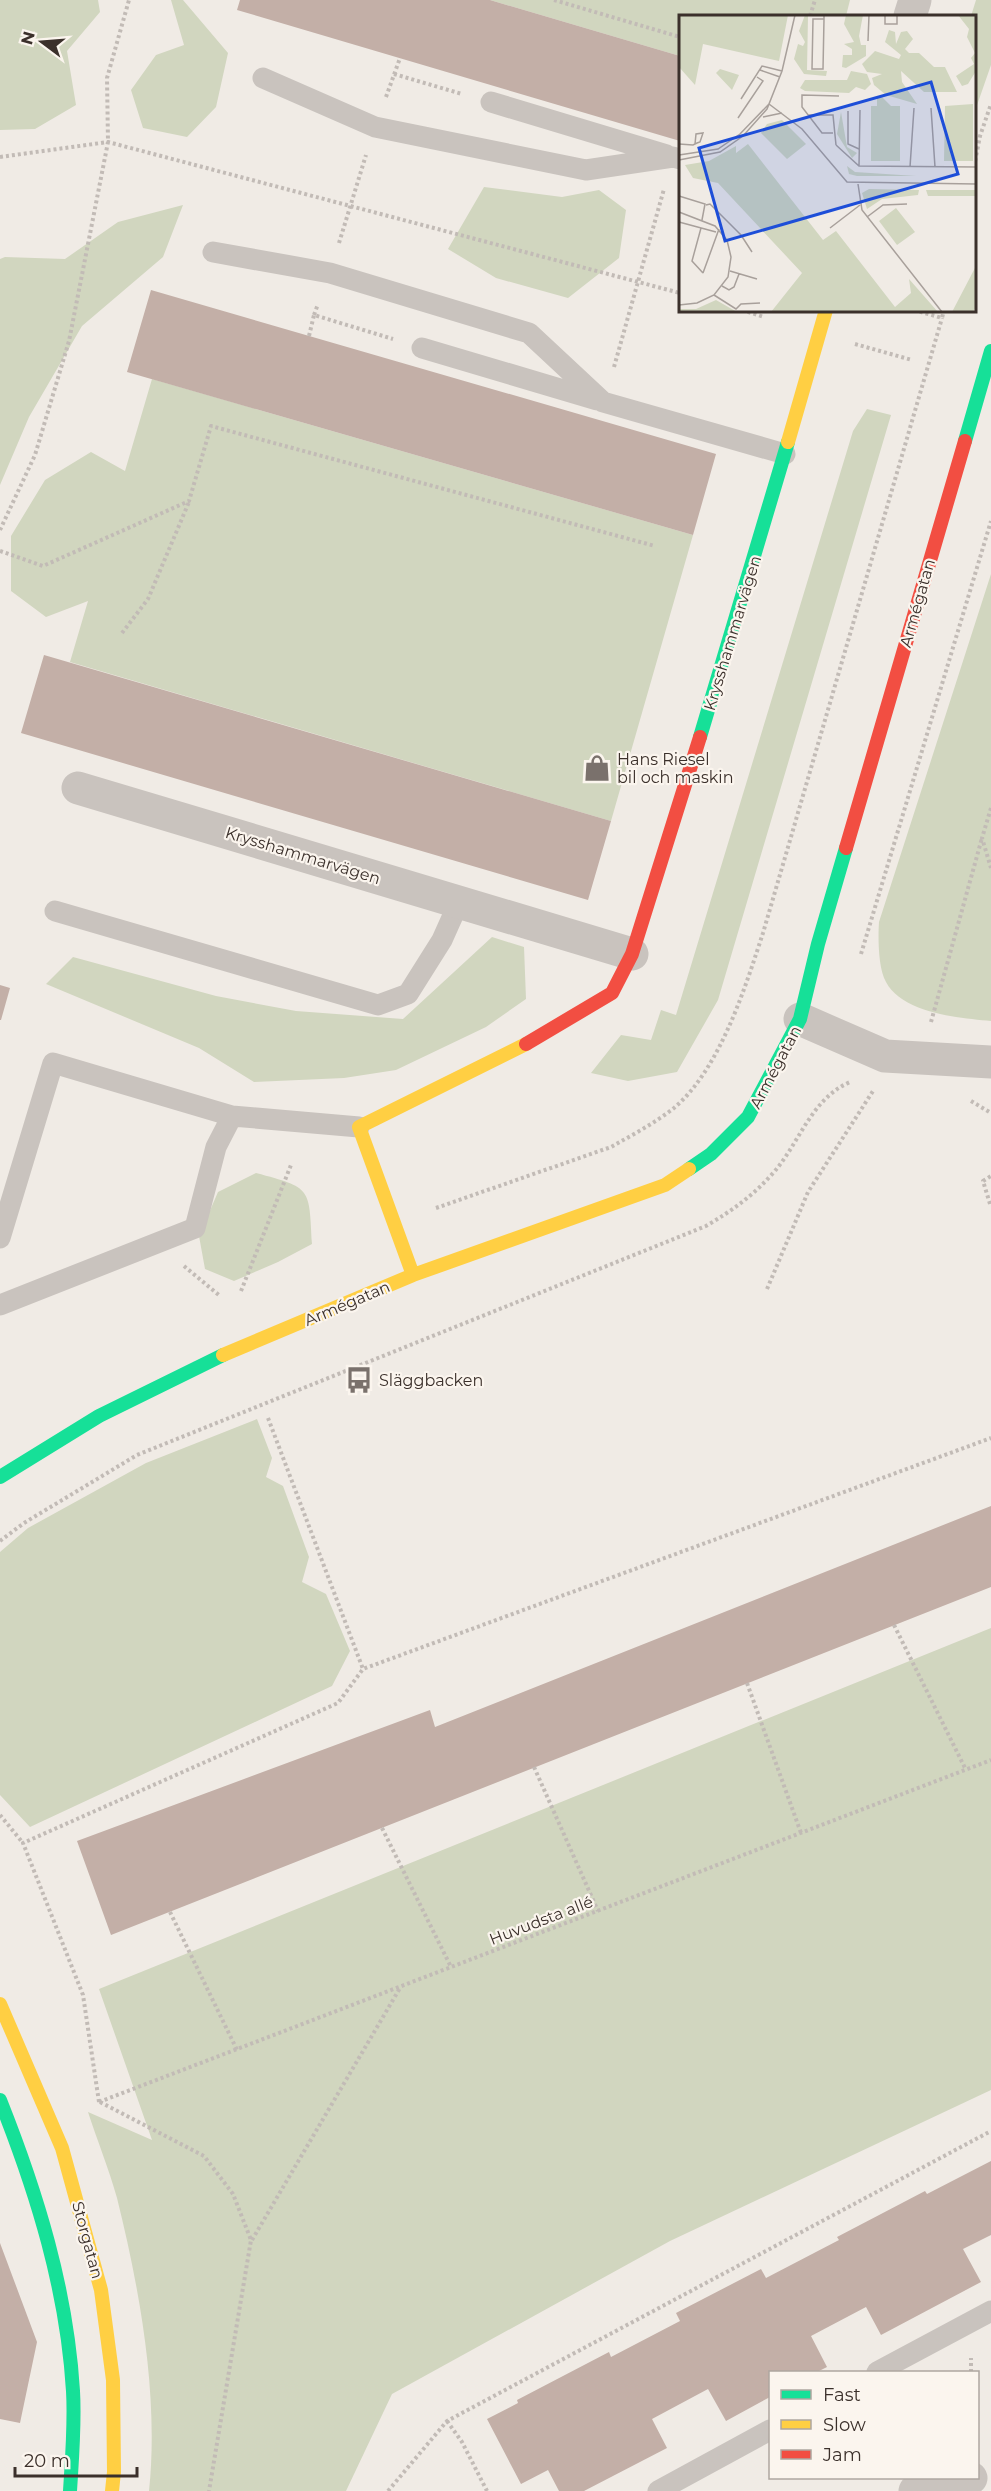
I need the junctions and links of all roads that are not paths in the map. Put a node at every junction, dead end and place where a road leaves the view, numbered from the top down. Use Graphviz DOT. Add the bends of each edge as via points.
graph roads {
  1 [pos="915,0"];
  2 [pos="910,15"];
  3 [pos="263,78"];
  4 [pos="491,102"];
  5 [pos="677,158"];
  6 [pos="213,252"];
  7 [pos="825,312"];
  8 [pos="422,348"];
  9 [pos="991,351"];
  10 [pos="603,402"];
  11 [pos="785,454"];
  12 [pos="78,788"];
  13 [pos="459,902"];
  14 [pos="55,911"];
  15 [pos="632,954"];
  16 [pos="800,1019"];
  17 [pos="991,1062"];
  18 [pos="232,1116"];
  19 [pos="359,1127"];
  20 [pos="0,1238"];
  21 [pos="413,1275"];
  22 [pos="0,1305"];
  23 [pos="0,1477"];
  24 [pos="0,2004"];
  25 [pos="0,2100"];
  26 [pos="991,2312"];
  27 [pos="881,2371"];
  28 [pos="769,2431"];
  29 [pos="967,2479"];
  30 [pos="70,2491"];
  31 [pos="112,2491"];
  32 [pos="658,2491"];
  33 [pos="915,2491"];
  1 -- 2 [label="street"];
  3 -- 5 [label="lane" via="375,127 586,170"];
  4 -- 5 [label="lane"];
  6 -- 10 [label="lane" via="330,273 529,333"];
  7 -- 11 [label="street, Krysshammarvägen"];
  8 -- 10 [label="lane"];
  9 -- 16 [label="street, Armégatan" via="818,944"];
  10 -- 11 [label="lane"];
  11 -- 15 [label="street, Krysshammarvägen"];
  12 -- 13 [label="street, Krysshammarvägen"];
  13 -- 14 [label="lane" via="442,940 408,994 378,1005"];
  13 -- 15 [label="street, Krysshammarvägen"];
  15 -- 19 [label="street, Krysshammarvägen" via="612,993 511,1053"];
  16 -- 17 [label="street" via="885,1056"];
  16 -- 21 [label="street, Armégatan" via="748,1117 711,1154 665,1185"];
  18 -- 19 [label="lane"];
  18 -- 20 [label="lane" via="53,1063"];
  18 -- 22 [label="lane" via="216,1147 195,1228"];
  19 -- 21 [label="street"];
  21 -- 23 [label="street, Armégatan" via="178,1376 99,1416"];
  24 -- 31 [label="street, Storgatan" via="62,2148 101,2290 113,2380"];
  25 -- 30 [label="street" via="23,2155 64,2301 73,2384"];
  26 -- 27 [label="lane"];
  28 -- 32 [label="lane"];
  29 -- 33 [label="street"];
}
